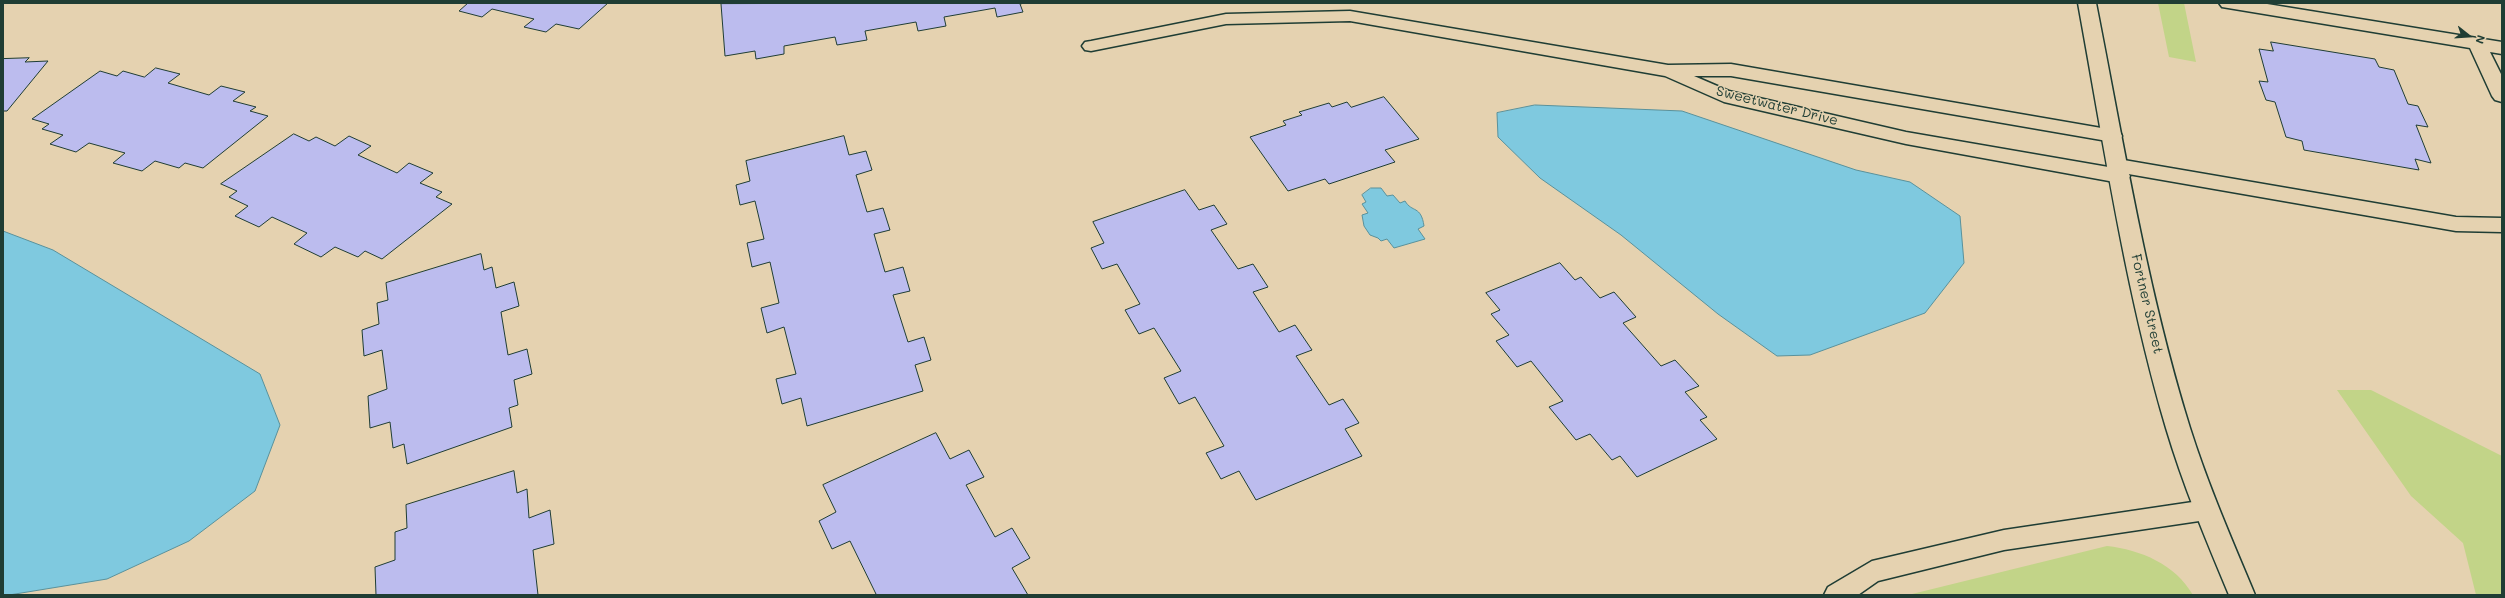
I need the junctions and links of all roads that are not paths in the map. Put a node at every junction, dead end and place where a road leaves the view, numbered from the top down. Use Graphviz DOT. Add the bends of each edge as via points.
graph roads {
  1 [pos="2087,3"];
  2 [pos="2228,3"];
  3 [pos="2477,44"];
  4 [pos="1091,46"];
  5 [pos="2502,48"];
  6 [pos="1668,71"];
  7 [pos="2502,96"];
  8 [pos="2113,136"];
  9 [pos="2119,171"];
  10 [pos="2502,225"];
  11 [pos="2206,510"];
  12 [pos="1837,595"];
  13 [pos="2242,595"];
  1 -- 8 [label="street, Fortner Street"];
  2 -- 3 [label="street"];
  3 -- 5 [label="street"];
  3 -- 7 [label="street"];
  4 -- 6 [label="lane" via="1226,19 1350,16"];
  6 -- 8 [label="lane, Sweetwater Drive" via="1731,70"];
  6 -- 9 [label="lane, Sweetwater Drive" via="1724,96 1906,138"];
  8 -- 9 [label="street, Fortner Street"];
  9 -- 10 [label="street" via="2456,224"];
  9 -- 11 [label="street, Fortner Street" via="2138,273 2171,405"];
  11 -- 12 [label="lane" via="2004,540 1872,572"];
  11 -- 13 [label="street, Fortner Street"];
}
